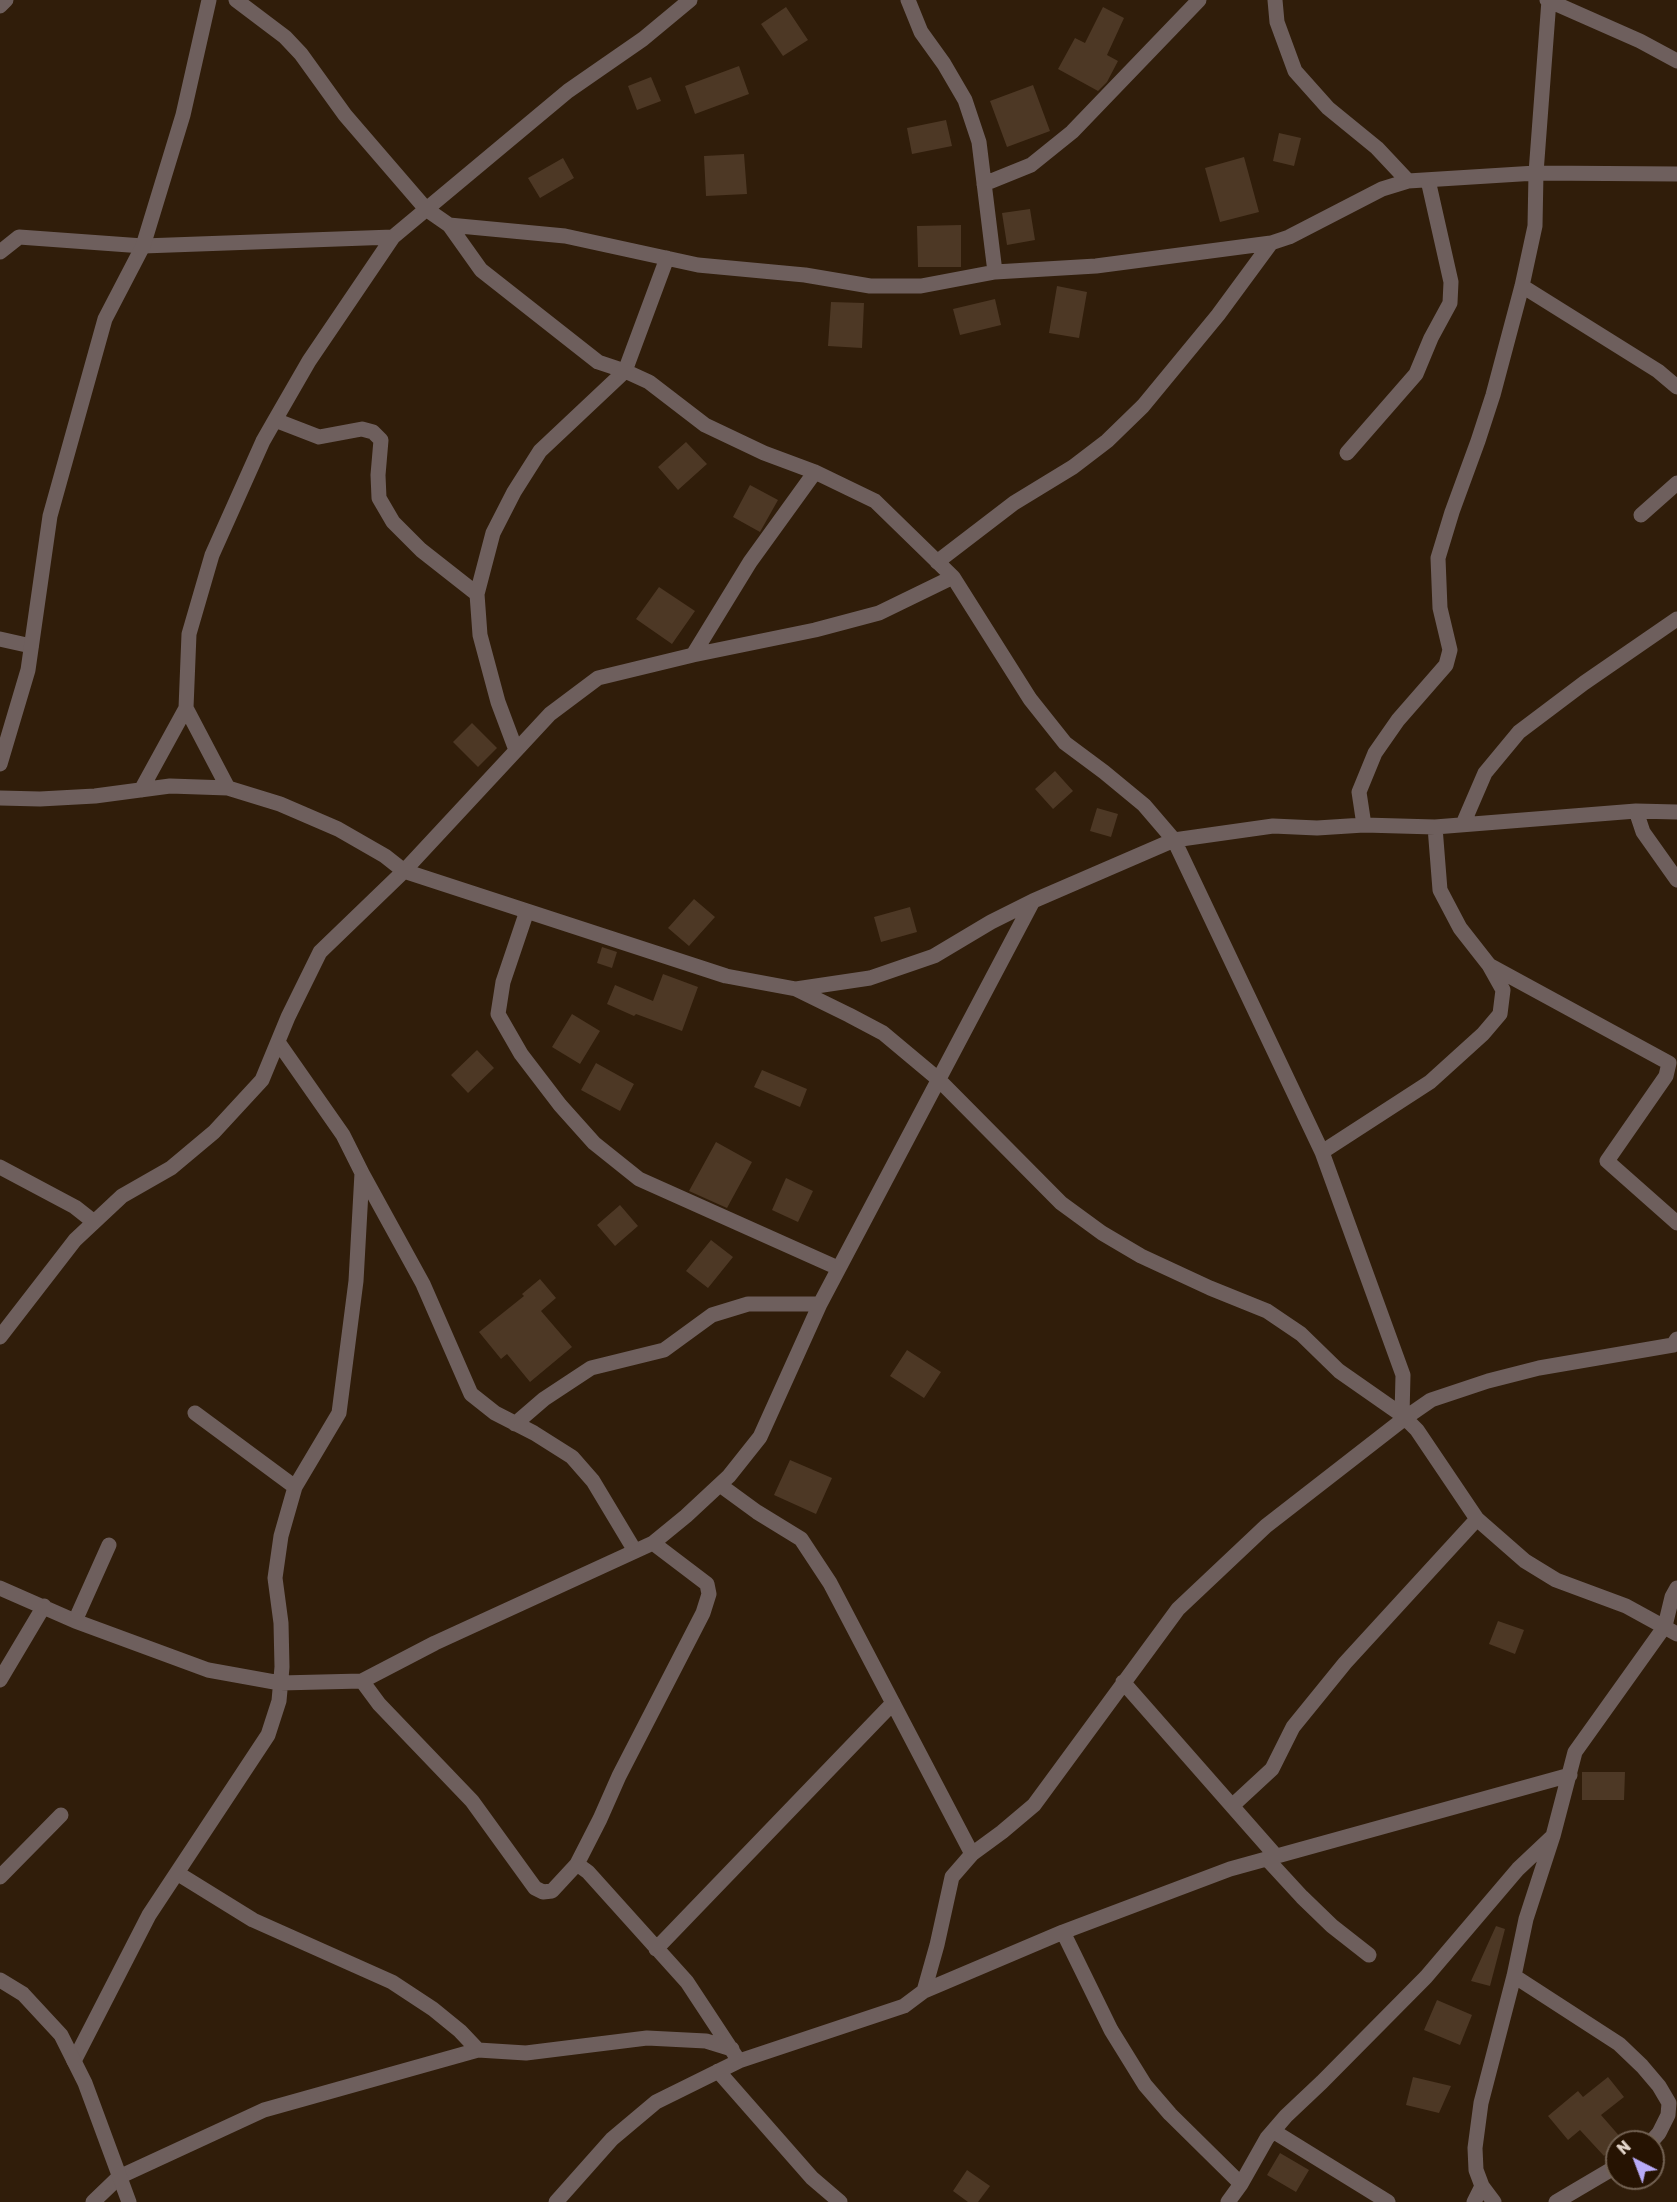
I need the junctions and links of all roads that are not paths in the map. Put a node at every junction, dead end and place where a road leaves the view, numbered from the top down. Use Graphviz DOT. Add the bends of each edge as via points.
graph roads {
  1 [pos="6,0"];
  2 [pos="209,0"];
  3 [pos="236,0"];
  4 [pos="690,0"];
  5 [pos="908,0"];
  6 [pos="1199,0"];
  7 [pos="1275,0"];
  8 [pos="1548,0"];
  9 [pos="0,6"];
  10 [pos="1677,61"];
  11 [pos="1536,173"];
  12 [pos="1677,174"];
  13 [pos="1428,180"];
  14 [pos="1408,181"];
  15 [pos="984,184"];
  16 [pos="426,209"];
  17 [pos="448,225"];
  18 [pos="0,237"];
  19 [pos="19,237"];
  20 [pos="393,237"];
  21 [pos="1271,243"];
  22 [pos="143,246"];
  23 [pos="0,252"];
  24 [pos="667,258"];
  25 [pos="995,272"];
  26 [pos="1522,286"];
  27 [pos="624,371"];
  28 [pos="1677,387"];
  29 [pos="275,420"];
  30 [pos="1347,453"];
  31 [pos="815,472"];
  32 [pos="1677,483"];
  33 [pos="1641,515"];
  34 [pos="937,562"];
  35 [pos="953,577"];
  36 [pos="477,594"];
  37 [pos="1677,619"];
  38 [pos="0,639"];
  39 [pos="31,646"];
  40 [pos="693,656"];
  41 [pos="186,708"];
  42 [pos="516,750"];
  43 [pos="0,764"];
  44 [pos="228,788"];
  45 [pos="141,790"];
  46 [pos="0,798"];
  47 [pos="1636,811"];
  48 [pos="1677,813"];
  49 [pos="1463,824"];
  50 [pos="1364,825"];
  51 [pos="1435,827"];
  52 [pos="1174,840"];
  53 [pos="404,871"];
  54 [pos="1677,880"];
  55 [pos="1033,901"];
  56 [pos="527,911"];
  57 [pos="1489,965"];
  58 [pos="796,989"];
  59 [pos="278,1042"];
  60 [pos="938,1079"];
  61 [pos="1322,1152"];
  62 [pos="0,1167"];
  63 [pos="362,1173"];
  64 [pos="94,1222"];
  65 [pos="1677,1223"];
  66 [pos="838,1268"];
  67 [pos="820,1304"];
  68 [pos="0,1337"];
  69 [pos="1677,1339"];
  70 [pos="195,1413"];
  71 [pos="1404,1417"];
  72 [pos="516,1424"];
  73 [pos="720,1485"];
  74 [pos="294,1487"];
  75 [pos="1477,1519"];
  76 [pos="653,1543"];
  77 [pos="109,1545"];
  78 [pos="635,1551"];
  79 [pos="0,1588"];
  80 [pos="1677,1588"];
  81 [pos="44,1605"];
  82 [pos="75,1621"];
  83 [pos="1671,1630"];
  84 [pos="0,1680"];
  85 [pos="362,1681"];
  86 [pos="1123,1682"];
  87 [pos="280,1683"];
  88 [pos="893,1703"];
  89 [pos="1570,1775"];
  90 [pos="1232,1806"];
  91 [pos="61,1815"];
  92 [pos="1553,1836"];
  93 [pos="972,1854"];
  94 [pos="1272,1858"];
  95 [pos="577,1864"];
  96 [pos="177,1873"];
  97 [pos="0,1877"];
  98 [pos="1063,1932"];
  99 [pos="656,1949"];
  100 [pos="1369,1955"];
  101 [pos="1514,1976"];
  102 [pos="0,1980"];
  103 [pos="924,1991"];
  104 [pos="478,2050"];
  105 [pos="736,2055"];
  106 [pos="74,2061"];
  107 [pos="717,2071"];
  108 [pos="1673,2102"];
  109 [pos="1660,2130"];
  110 [pos="1273,2131"];
  111 [pos="1605,2173"];
  112 [pos="119,2177"];
  113 [pos="1241,2184"];
  114 [pos="1482,2186"];
  115 [pos="93,2202"];
  116 [pos="129,2202"];
  117 [pos="556,2202"];
  118 [pos="840,2202"];
  119 [pos="1228,2202"];
  120 [pos="1388,2202"];
  121 [pos="1474,2202"];
  122 [pos="1494,2202"];
  123 [pos="1556,2202"];
  1 -- 9 [label="street"];
  2 -- 22 [label="street" via="183,115"];
  3 -- 16 [label="street" via="301,54 345,114"];
  4 -- 16 [label="street" via="643,39 568,91"];
  5 -- 15 [label="street" via="921,32 965,100 980,142"];
  6 -- 15 [label="street" via="1072,132 1031,165"];
  7 -- 14 [label="street" via="1277,22 1295,71 1328,108 1377,148"];
  8 -- 10 [label="street"];
  8 -- 11 [label="street"];
  11 -- 12 [label="street"];
  11 -- 13 [label="street"];
  11 -- 26 [label="street" via="1535,226"];
  13 -- 14 [label="street"];
  13 -- 30 [label="street" via="1451,282 1450,303 1416,374"];
  14 -- 21 [label="street" via="1382,189"];
  15 -- 25 [label="street"];
  16 -- 17 [label="street"];
  16 -- 20 [label="street"];
  17 -- 24 [label="street" via="565,236"];
  17 -- 27 [label="street" via="482,270 598,362"];
  18 -- 19 [label="street"];
  19 -- 22 [label="street"];
  19 -- 23 [label="street"];
  20 -- 22 [label="street"];
  20 -- 29 [label="street" via="309,361"];
  21 -- 25 [label="street" via="1096,266"];
  21 -- 34 [label="street" via="1143,406 1107,441 1014,503"];
  22 -- 39 [label="street" via="105,319 50,516"];
  24 -- 25 [label="street" via="870,286 921,286"];
  24 -- 27 [label="street"];
  26 -- 28 [label="street" via="1658,371"];
  26 -- 50 [label="street" via="1493,395 1438,558 1440,608 1450,650 1446,665 1375,753 1359,792"];
  27 -- 31 [label="street" via="649,382 705,425"];
  27 -- 36 [label="street" via="540,451 493,533"];
  29 -- 36 [label="street" via="319,437 362,429 373,432 381,440 379,498 393,522 421,550"];
  29 -- 41 [label="street" via="212,555 189,634"];
  31 -- 34 [label="street" via="875,501"];
  31 -- 40 [label="street" via="750,562"];
  32 -- 33 [label="street"];
  34 -- 35 [label="street"];
  35 -- 40 [label="street" via="879,613"];
  35 -- 52 [label="street" via="1030,699 1065,743 1144,805"];
  36 -- 42 [label="street" via="480,635"];
  37 -- 49 [label="street" via="1519,732 1485,773"];
  38 -- 39 [label="street"];
  39 -- 43 [label="street"];
  40 -- 42 [label="street" via="598,678 550,714"];
  41 -- 44 [label="street"];
  41 -- 45 [label="street"];
  42 -- 53 [label="street"];
  44 -- 45 [label="street" via="170,786"];
  44 -- 53 [label="street" via="280,804 339,829"];
  45 -- 46 [label="street" via="73,797"];
  47 -- 48 [label="street"];
  47 -- 49 [label="street"];
  47 -- 54 [label="street" via="1643,832"];
  49 -- 51 [label="street"];
  50 -- 51 [label="street"];
  50 -- 52 [label="street" via="1274,826"];
  51 -- 57 [label="street" via="1440,890 1460,928"];
  52 -- 55 [label="street"];
  52 -- 61 [label="street"];
  53 -- 56 [label="street"];
  53 -- 59 [label="street" via="320,952"];
  55 -- 58 [label="street" via="933,956 870,978"];
  55 -- 60 [label="street"];
  56 -- 58 [label="street" via="726,976"];
  56 -- 66 [label="street" via="503,982 498,1014 521,1054 560,1105 594,1143 639,1179"];
  57 -- 61 [label="street" via="1503,990 1500,1014 1483,1034 1430,1082"];
  57 -- 65 [label="street" via="1669,1063 1666,1076 1607,1161"];
  58 -- 60 [label="street" via="884,1033"];
  59 -- 63 [label="street" via="343,1135"];
  59 -- 64 [label="street" via="262,1080 214,1132 171,1168 122,1196"];
  60 -- 66 [label="street"];
  60 -- 71 [label="street" via="1061,1203 1102,1233 1151,1261 1267,1311 1301,1334 1339,1371"];
  61 -- 71 [label="street" via="1403,1375"];
  62 -- 64 [label="street" via="75,1207"];
  63 -- 72 [label="street" via="423,1284 471,1394"];
  63 -- 74 [label="street" via="356,1281 339,1413"];
  64 -- 68 [label="street" via="75,1240"];
  66 -- 67 [label="street"];
  67 -- 72 [label="street" via="748,1304 712,1315 664,1350 591,1368 544,1399"];
  67 -- 73 [label="street" via="760,1437"];
  69 -- 71 [label="street" via="1673,1345 1549,1366 1488,1381 1431,1400"];
  70 -- 74 [label="street"];
  71 -- 75 [label="street" via="1417,1430"];
  71 -- 86 [label="street" via="1266,1526 1178,1609"];
  72 -- 78 [label="street" via="572,1458 593,1481"];
  73 -- 76 [label="street"];
  73 -- 88 [label="street" via="801,1539 830,1583"];
  74 -- 87 [label="street" via="280,1536 275,1578 281,1623"];
  75 -- 83 [label="street" via="1525,1561 1556,1580 1626,1606"];
  75 -- 90 [label="street" via="1345,1663 1293,1727 1272,1769"];
  76 -- 78 [label="street"];
  76 -- 95 [label="street" via="707,1584 709,1594"];
  77 -- 82 [label="street"];
  78 -- 85 [label="street"];
  79 -- 81 [label="street"];
  80 -- 83 [label="street" via="1672,1597"];
  81 -- 82 [label="street"];
  81 -- 84 [label="street"];
  82 -- 87 [label="street" via="208,1670"];
  83 -- 89 [label="street" via="1583,1739 1575,1752"];
  85 -- 87 [label="street"];
  85 -- 95 [label="street" via="379,1704 472,1801 535,1888 552,1891"];
  86 -- 90 [label="street"];
  86 -- 93 [label="street" via="1034,1805"];
  87 -- 96 [label="street" via="268,1736"];
  88 -- 93 [label="street"];
  88 -- 99 [label="street"];
  89 -- 92 [label="street"];
  89 -- 94 [label="street"];
  90 -- 94 [label="street"];
  91 -- 97 [label="street"];
  92 -- 101 [label="street" via="1526,1919"];
  92 -- 110 [label="street" via="1518,1869 1426,1977"];
  93 -- 103 [label="street" via="952,1877"];
  94 -- 98 [label="street" via="1230,1869"];
  94 -- 100 [label="street" via="1302,1897"];
  95 -- 99 [label="street"];
  96 -- 104 [label="street" via="253,1920 392,1982 433,2009"];
  96 -- 106 [label="street" via="149,1915"];
  98 -- 103 [label="street"];
  98 -- 113 [label="street" via="1111,2030 1145,2085"];
  99 -- 105 [label="street" via="687,1982"];
  101 -- 108 [label="street" via="1619,2044"];
  101 -- 114 [label="street" via="1481,2103 1475,2148 1476,2170"];
  102 -- 106 [label="street" via="23,1994 61,2035"];
  103 -- 105 [label="street" via="904,2006"];
  104 -- 105 [label="street" via="526,2053 647,2038 706,2042"];
  104 -- 112 [label="street" via="264,2110"];
  105 -- 107 [label="street"];
  106 -- 112 [label="street" via="86,2083"];
  107 -- 117 [label="street" via="656,2102 612,2139"];
  107 -- 118 [label="street" via="812,2178"];
  108 -- 109 [label="street"];
  110 -- 113 [label="street"];
  110 -- 120 [label="street"];
  111 -- 123 [label="street"];
  112 -- 115 [label="street"];
  112 -- 116 [label="street"];
  113 -- 119 [label="street"];
  114 -- 121 [label="street"];
  114 -- 122 [label="street"];
}
